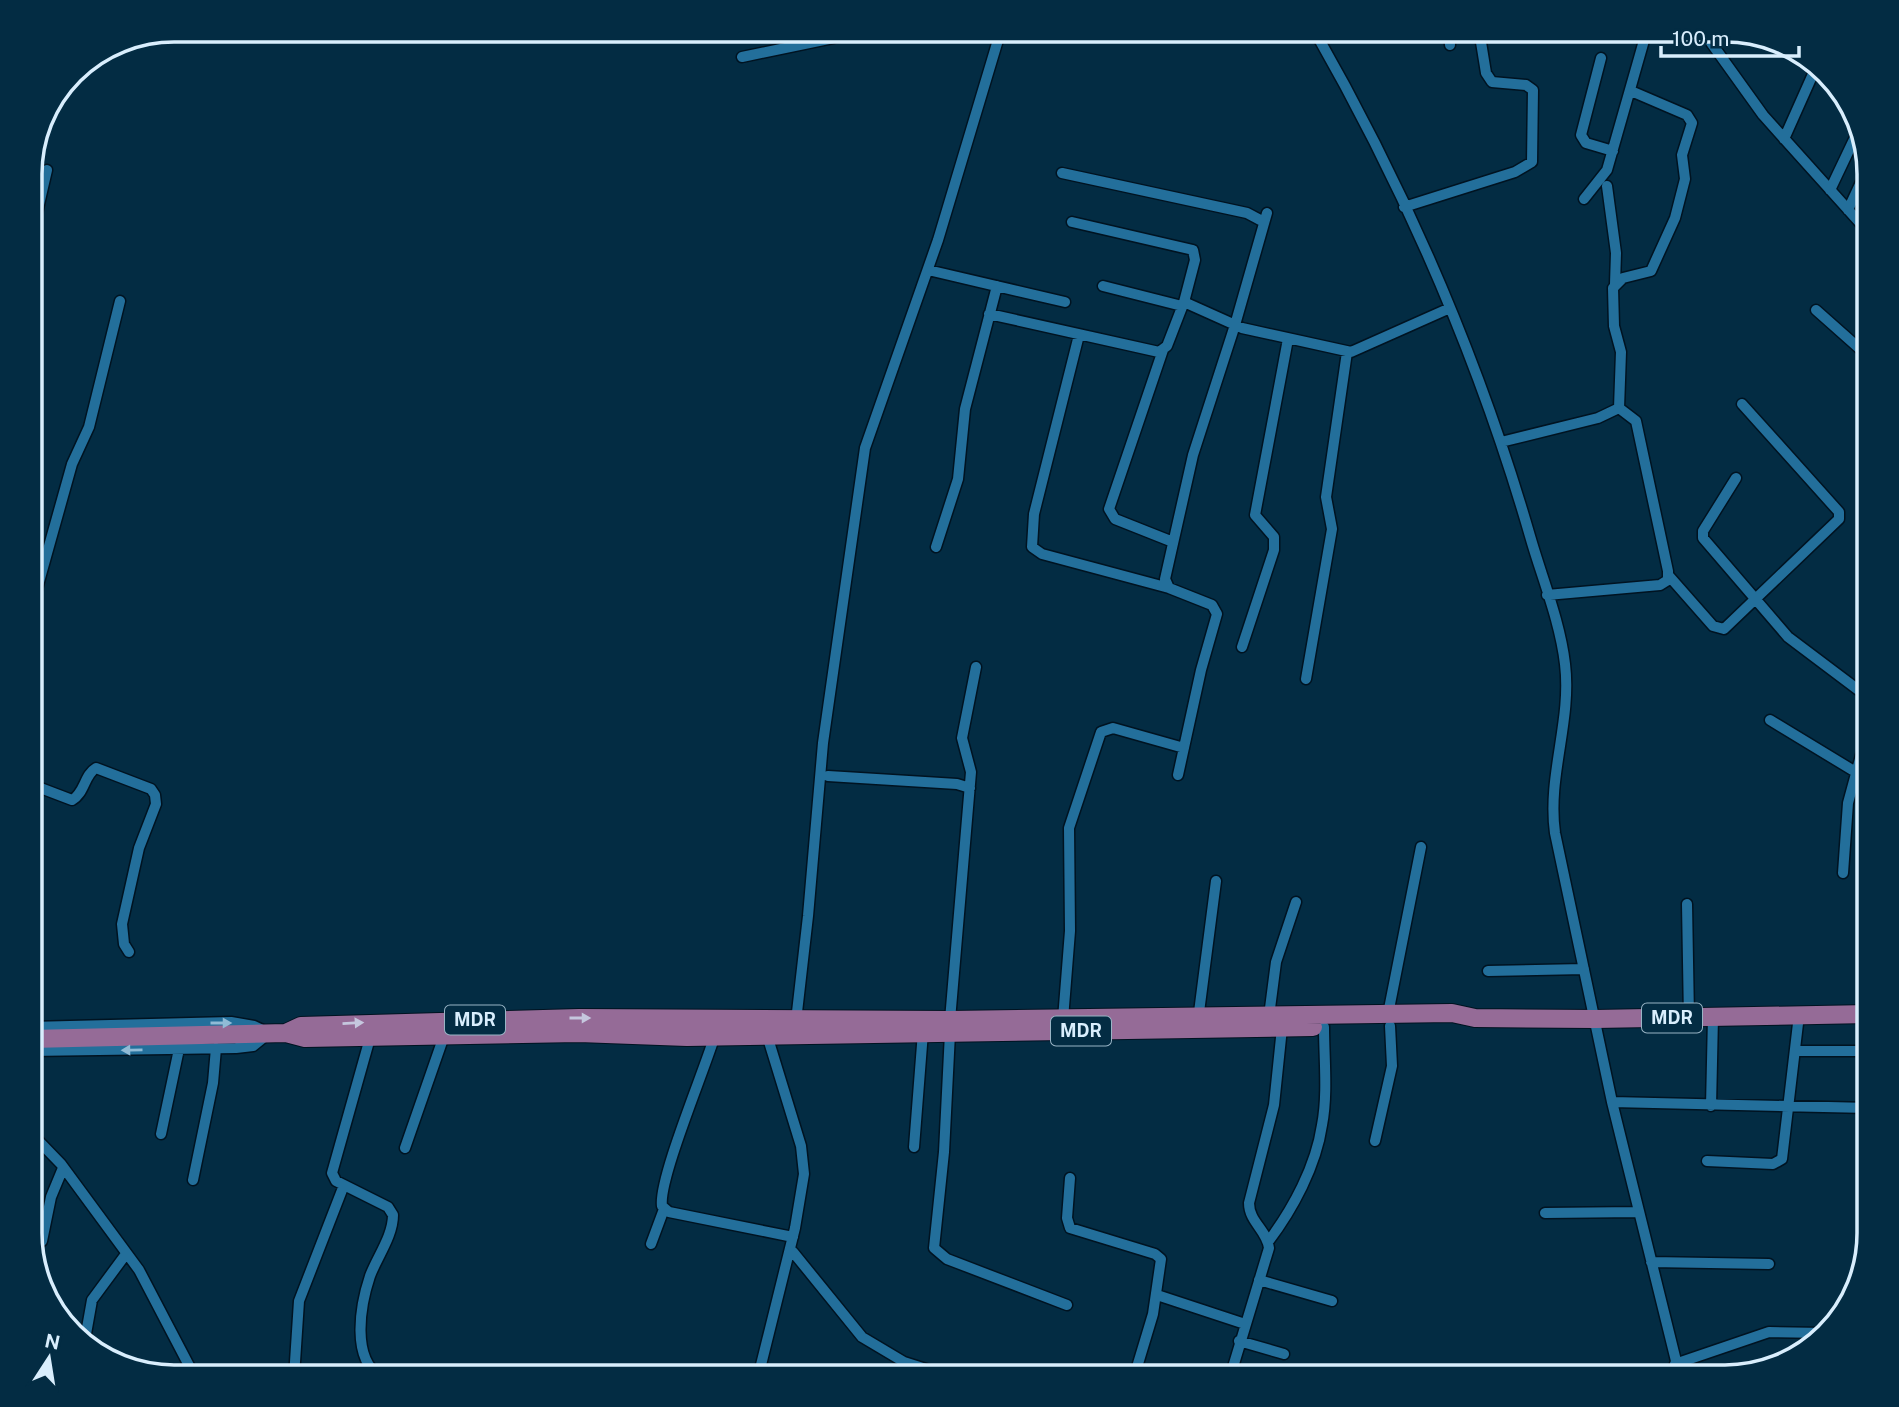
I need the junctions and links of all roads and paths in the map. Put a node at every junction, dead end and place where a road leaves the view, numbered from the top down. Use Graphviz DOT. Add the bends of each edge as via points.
graph roads {
  1 [pos="814,42"];
  2 [pos="997,42"];
  3 [pos="1321,42"];
  4 [pos="1450,42"];
  5 [pos="1481,42"];
  6 [pos="1644,42"];
  7 [pos="1711,42"];
  8 [pos="1450,45"];
  9 [pos="741,57"];
  10 [pos="1601,58"];
  11 [pos="1812,76"];
  12 [pos="1631,91"];
  13 [pos="1784,139"];
  14 [pos="1853,143"];
  15 [pos="1613,151"];
  16 [pos="47,170"];
  17 [pos="1062,173"];
  18 [pos="1607,186"];
  19 [pos="42,191"];
  20 [pos="1830,191"];
  21 [pos="1857,191"];
  22 [pos="1584,199"];
  23 [pos="1405,207"];
  24 [pos="1848,210"];
  25 [pos="1857,220"];
  26 [pos="1072,222"];
  27 [pos="928,270"];
  28 [pos="1615,284"];
  29 [pos="997,286"];
  30 [pos="1103,286"];
  31 [pos="120,301"];
  32 [pos="1065,302"];
  33 [pos="1183,304"];
  34 [pos="1450,308"];
  35 [pos="1816,310"];
  36 [pos="989,314"];
  37 [pos="1235,325"];
  38 [pos="1079,335"];
  39 [pos="1288,339"];
  40 [pos="1857,346"];
  41 [pos="1163,351"];
  42 [pos="1347,352"];
  43 [pos="1742,404"];
  44 [pos="1619,408"];
  45 [pos="1501,442"];
  46 [pos="1736,478"];
  47 [pos="1173,542"];
  48 [pos="936,547"];
  49 [pos="42,571"];
  50 [pos="1669,576"];
  51 [pos="1169,588"];
  52 [pos="1547,594"];
  53 [pos="1755,601"];
  54 [pos="1242,647"];
  55 [pos="976,667"];
  56 [pos="1306,679"];
  57 [pos="1857,689"];
  58 [pos="1770,720"];
  59 [pos="1184,748"];
  60 [pos="1857,768"];
  61 [pos="1854,771"];
  62 [pos="1178,775"];
  63 [pos="828,776"];
  64 [pos="42,788"];
  65 [pos="971,788"];
  66 [pos="1421,847"];
  67 [pos="1843,873"];
  68 [pos="1216,881"];
  69 [pos="1296,902"];
  70 [pos="1687,904"];
  71 [pos="129,952"];
  72 [pos="1584,969"];
  73 [pos="1488,971"];
  74 [pos="1857,1014"];
  75 [pos="1799,1015"];
  76 [pos="1713,1017"];
  77 [pos="1595,1018"];
  78 [pos="1689,1018"];
  79 [pos="1063,1019"];
  80 [pos="1389,1020"];
  81 [pos="796,1021"];
  82 [pos="1275,1022"];
  83 [pos="1198,1023"];
  84 [pos="950,1026"];
  85 [pos="975,1026"];
  86 [pos="42,1027"];
  87 [pos="665,1027"];
  88 [pos="764,1027"];
  89 [pos="1324,1027"];
  90 [pos="689,1028"];
  91 [pos="923,1032"];
  92 [pos="277,1033"];
  93 [pos="715,1035"];
  94 [pos="444,1036"];
  95 [pos="370,1038"];
  96 [pos="42,1040"];
  97 [pos="216,1048"];
  98 [pos="179,1049"];
  99 [pos="42,1051"];
  100 [pos="1796,1051"];
  101 [pos="1857,1051"];
  102 [pos="1612,1102"];
  103 [pos="1711,1106"];
  104 [pos="1790,1107"];
  105 [pos="1857,1108"];
  106 [pos="161,1134"];
  107 [pos="1375,1141"];
  108 [pos="42,1145"];
  109 [pos="914,1147"];
  110 [pos="405,1148"];
  111 [pos="1707,1161"];
  112 [pos="63,1168"];
  113 [pos="1070,1178"];
  114 [pos="193,1180"];
  115 [pos="344,1185"];
  116 [pos="664,1209"];
  117 [pos="1638,1212"];
  118 [pos="1545,1213"];
  119 [pos="793,1237"];
  120 [pos="42,1241"];
  121 [pos="1268,1242"];
  122 [pos="651,1244"];
  123 [pos="793,1252"];
  124 [pos="126,1254"];
  125 [pos="1651,1262"];
  126 [pos="1769,1264"];
  127 [pos="1259,1280"];
  128 [pos="1157,1295"];
  129 [pos="1332,1301"];
  130 [pos="1067,1305"];
  131 [pos="1245,1324"];
  132 [pos="86,1331"];
  133 [pos="1811,1333"];
  134 [pos="1240,1341"];
  135 [pos="1284,1354"];
  136 [pos="1675,1364"];
  137 [pos="189,1365"];
  138 [pos="294,1365"];
  139 [pos="367,1365"];
  140 [pos="761,1365"];
  141 [pos="913,1365"];
  142 [pos="1137,1365"];
  143 [pos="1233,1365"];
  1 -- 9 [label="street"];
  2 -- 27 [label="street"];
  3 -- 23 [label="street" via="1361,111"];
  4 -- 8 [label="street"];
  5 -- 23 [label="street" via="1492,82 1526,85 1533,90 1532,162 1516,172"];
  6 -- 12 [label="street"];
  7 -- 13 [label="street"];
  10 -- 15 [label="street" via="1581,135 1586,143"];
  11 -- 13 [label="street"];
  12 -- 15 [label="street"];
  12 -- 28 [label="street" via="1687,115 1692,124 1682,155 1684,186 1658,261 1651,271"];
  13 -- 20 [label="street"];
  14 -- 20 [label="street"];
  15 -- 22 [label="street" via="1602,179"];
  16 -- 19 [label="street"];
  17 -- 37 [label="street" via="1266,217"];
  18 -- 28 [label="street" via="1616,253"];
  20 -- 24 [label="street"];
  21 -- 24 [label="street"];
  23 -- 34 [label="street"];
  24 -- 25 [label="street"];
  26 -- 33 [label="street" via="1193,250 1195,260"];
  27 -- 29 [label="street"];
  27 -- 81 [label="street" via="863,459 823,743"];
  28 -- 44 [label="street" via="1614,326 1621,352"];
  29 -- 32 [label="street"];
  29 -- 36 [label="street"];
  30 -- 33 [label="street"];
  31 -- 49 [label="street" via="89,427 70,471"];
  33 -- 37 [label="street"];
  33 -- 41 [label="street"];
  34 -- 42 [label="street"];
  34 -- 45 [label="street"];
  35 -- 40 [label="street"];
  36 -- 38 [label="street"];
  36 -- 48 [label="street" via="965,409 958,479"];
  37 -- 39 [label="street"];
  37 -- 47 [label="street" via="1193,455"];
  38 -- 41 [label="street"];
  38 -- 51 [label="street" via="1034,514 1032,547 1042,554"];
  39 -- 42 [label="street"];
  39 -- 54 [label="street" via="1255,515 1274,537 1273,550"];
  41 -- 47 [label="street" via="1109,509 1115,519"];
  42 -- 56 [label="street" via="1326,497 1332,529"];
  43 -- 53 [label="street" via="1839,512 1836,523"];
  44 -- 45 [label="street" via="1598,418"];
  44 -- 50 [label="street" via="1636,421"];
  45 -- 52 [label="street"];
  46 -- 53 [label="street" via="1702,534"];
  47 -- 51 [label="street" via="1166,579"];
  50 -- 52 [label="street" via="1660,585"];
  50 -- 53 [label="street" via="1716,629 1724,629"];
  51 -- 59 [label="street" via="1212,606 1217,614"];
  52 -- 72 [label="street" via="1566,674 1553,818"];
  53 -- 57 [label="street" via="1788,638"];
  55 -- 65 [label="street" via="962,738"];
  58 -- 61 [label="street"];
  59 -- 62 [label="street"];
  59 -- 79 [label="street" via="1113,728 1101,732 1069,828 1070,931"];
  60 -- 61 [label="street"];
  61 -- 67 [label="street"];
  63 -- 65 [label="street"];
  64 -- 71 [label="street" via="72,800 79,797 96,768 151,789 155,795 121,924"];
  65 -- 84 [label="street"];
  66 -- 80 [label="street"];
  68 -- 83 [label="street"];
  69 -- 82 [label="street" via="1276,962"];
  70 -- 78 [label="street"];
  72 -- 73 [label="street"];
  72 -- 77 [label="street"];
  74 -- 75 [label="main road, MDR"];
  75 -- 76 [label="main road, MDR"];
  75 -- 100 [label="street"];
  76 -- 78 [label="main road, MDR"];
  76 -- 103 [label="street"];
  77 -- 78 [label="main road, MDR"];
  77 -- 80 [label="main road, MDR" via="1475,1018 1452,1013"];
  77 -- 102 [label="street"];
  79 -- 83 [label="main road, MDR"];
  79 -- 85 [label="main road, MDR"];
  80 -- 82 [label="main road, MDR"];
  80 -- 89 [label="main road, MDR"];
  80 -- 107 [label="street" via="1392,1066"];
  81 -- 84 [label="main road, MDR"];
  81 -- 88 [label="main road, MDR"];
  82 -- 83 [label="main road, MDR"];
  82 -- 89 [label="main road, MDR"];
  82 -- 121 [label="street" via="1274,1105 1249,1203 1253,1221"];
  83 -- 85 [label="main road, MDR"];
  84 -- 85 [label="main road, MDR"];
  84 -- 91 [label="main road, MDR"];
  84 -- 130 [label="street" via="934,1248 947,1259"];
  86 -- 92 [label="street, one-way" via="231,1022"];
  87 -- 90 [label="main road, MDR"];
  92 -- 87 [label="main road, MDR, one-way" via="301,1026 579,1018"];
  87 -- 94 [label="main road, MDR"];
  88 -- 90 [label="main road, MDR"];
  88 -- 91 [label="main road, MDR"];
  88 -- 93 [label="main road, MDR"];
  88 -- 119 [label="street" via="804,1164"];
  89 -- 121 [label="street" via="1323,1122 1317,1151 1286,1219"];
  90 -- 93 [label="main road, MDR"];
  91 -- 109 [label="street"];
  92 -- 95 [label="main road, MDR"];
  92 -- 96 [label="main road, MDR"];
  92 -- 97 [label="street" via="253,1046"];
  93 -- 116 [label="street" via="663,1191"];
  94 -- 95 [label="main road, MDR"];
  94 -- 110 [label="street"];
  95 -- 115 [label="street" via="333,1170 334,1179"];
  97 -- 98 [label="street"];
  97 -- 114 [label="street"];
  98 -- 99 [label="street, one-way"];
  98 -- 106 [label="street"];
  100 -- 101 [label="street"];
  100 -- 104 [label="street"];
  102 -- 103 [label="street"];
  102 -- 117 [label="street"];
  103 -- 104 [label="street"];
  104 -- 105 [label="street"];
  104 -- 111 [label="street" via="1785,1152 1779,1162"];
  108 -- 112 [label="street"];
  112 -- 120 [label="street" via="51,1196"];
  112 -- 124 [label="street"];
  113 -- 128 [label="street" via="1066,1218 1070,1228 1160,1256"];
  115 -- 138 [label="street" via="299,1301"];
  115 -- 139 [label="street" via="388,1207 393,1215 367,1287 362,1322"];
  116 -- 119 [label="street"];
  116 -- 122 [label="street"];
  117 -- 118 [label="street"];
  117 -- 125 [label="street"];
  119 -- 140 [label="street"];
  121 -- 127 [label="street"];
  123 -- 141 [label="street" via="862,1337"];
  124 -- 132 [label="street" via="92,1300"];
  124 -- 137 [label="street" via="148,1285"];
  125 -- 126 [label="street"];
  125 -- 136 [label="street"];
  127 -- 129 [label="street"];
  127 -- 131 [label="street"];
  128 -- 131 [label="street"];
  128 -- 142 [label="street"];
  131 -- 134 [label="street"];
  133 -- 136 [label="street" via="1769,1332"];
  134 -- 135 [label="street"];
  134 -- 143 [label="street"];
}
